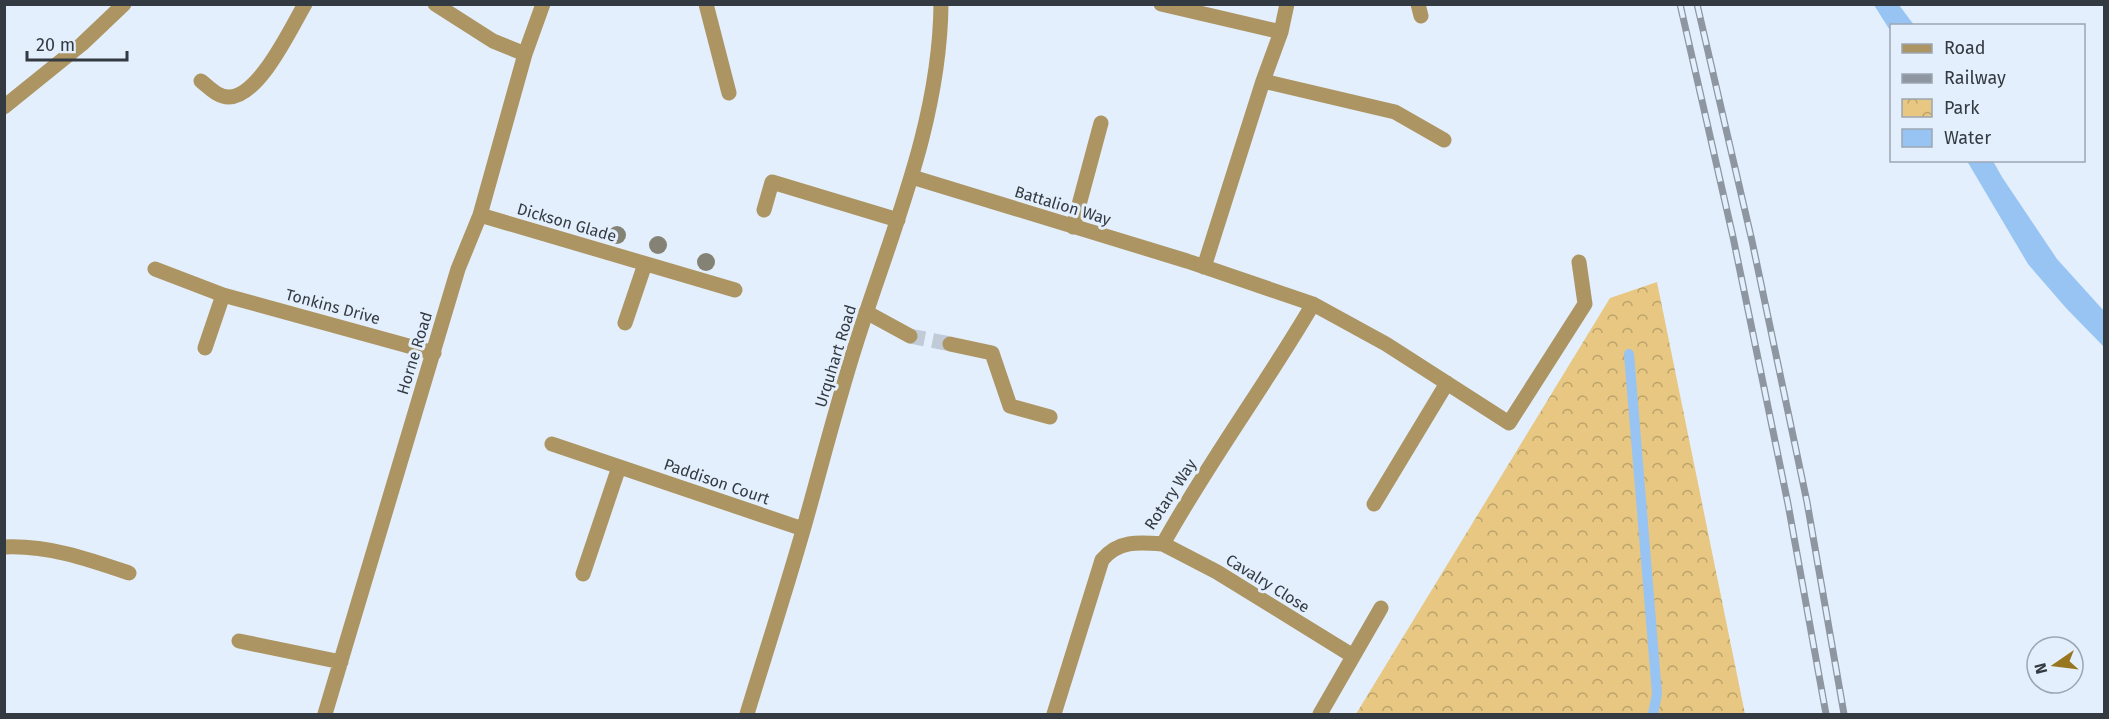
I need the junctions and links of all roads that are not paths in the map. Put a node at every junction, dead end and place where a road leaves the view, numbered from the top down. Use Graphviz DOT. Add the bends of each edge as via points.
graph roads {
  1 [pos="124,4"];
  2 [pos="305,4"];
  3 [pos="435,4"];
  4 [pos="543,4"];
  5 [pos="706,4"];
  6 [pos="941,4"];
  7 [pos="1161,4"];
  8 [pos="1287,4"];
  9 [pos="1281,33"];
  10 [pos="525,54"];
  11 [pos="201,81"];
  12 [pos="1263,81"];
  13 [pos="729,93"];
  14 [pos="4,107"];
  15 [pos="1101,123"];
  16 [pos="1444,140"];
  17 [pos="912,177"];
  18 [pos="764,210"];
  19 [pos="480,215"];
  20 [pos="898,220"];
  21 [pos="1073,227"];
  22 [pos="1579,262"];
  23 [pos="645,264"];
  24 [pos="1204,267"];
  25 [pos="155,269"];
  26 [pos="735,291"];
  27 [pos="223,295"];
  28 [pos="1313,304"];
  29 [pos="866,312"];
  30 [pos="625,323"];
  31 [pos="910,336"];
  32 [pos="950,344"];
  33 [pos="205,348"];
  34 [pos="434,352"];
  35 [pos="1447,383"];
  36 [pos="1050,417"];
  37 [pos="552,444"];
  38 [pos="619,467"];
  39 [pos="1374,504"];
  40 [pos="803,529"];
  41 [pos="1163,544"];
  42 [pos="4,547"];
  43 [pos="129,573"];
  44 [pos="583,574"];
  45 [pos="1381,608"];
  46 [pos="239,641"];
  47 [pos="1353,656"];
  48 [pos="341,662"];
  49 [pos="325,714"];
  50 [pos="747,714"];
  51 [pos="1054,714"];
  52 [pos="1320,714"];
  1 -- 14 [label="street"];
  2 -- 11 [label="street" via="261,77 250,88 228,97"];
  3 -- 10 [label="street" via="493,41"];
  4 -- 10 [label="street, Horne Road"];
  5 -- 13 [label="street"];
  6 -- 17 [label="street, Urquhart Road" via="930,107"];
  7 -- 9 [label="street"];
  8 -- 9 [label="street"];
  9 -- 12 [label="street"];
  10 -- 19 [label="street, Horne Road"];
  12 -- 16 [label="street" via="1395,112"];
  12 -- 24 [label="street"];
  15 -- 21 [label="street"];
  17 -- 20 [label="street, Urquhart Road"];
  17 -- 21 [label="street, Battalion Way"];
  18 -- 20 [label="street" via="772,182"];
  19 -- 23 [label="street, Dickson Glade"];
  19 -- 34 [label="street, Horne Road" via="458,269"];
  20 -- 29 [label="street, Urquhart Road"];
  21 -- 24 [label="street, Battalion Way"];
  22 -- 35 [label="street, Battalion Way" via="1585,304 1509,423"];
  23 -- 26 [label="street, Dickson Glade"];
  23 -- 30 [label="street"];
  24 -- 28 [label="street, Battalion Way"];
  25 -- 27 [label="street, Tonkins Drive"];
  27 -- 33 [label="street"];
  27 -- 34 [label="street, Tonkins Drive"];
  28 -- 35 [label="street, Battalion Way"];
  28 -- 41 [label="street, Rotary Way"];
  29 -- 31 [label="street"];
  29 -- 40 [label="street, Urquhart Road"];
  32 -- 36 [label="street" via="992,353 1010,406"];
  34 -- 48 [label="street, Horne Road"];
  35 -- 39 [label="street"];
  37 -- 38 [label="street, Paddison Court"];
  38 -- 40 [label="street, Paddison Court"];
  38 -- 44 [label="street"];
  40 -- 50 [label="street, Urquhart Road"];
  41 -- 47 [label="street, Cavalry Close" via="1217,572"];
  41 -- 51 [label="street, Rotary Way" via="1121,545 1110,549 1102,560"];
  42 -- 43 [label="street" via="51,549"];
  45 -- 47 [label="street"];
  46 -- 48 [label="street"];
  47 -- 52 [label="street"];
  48 -- 49 [label="street, Horne Road"];
}
